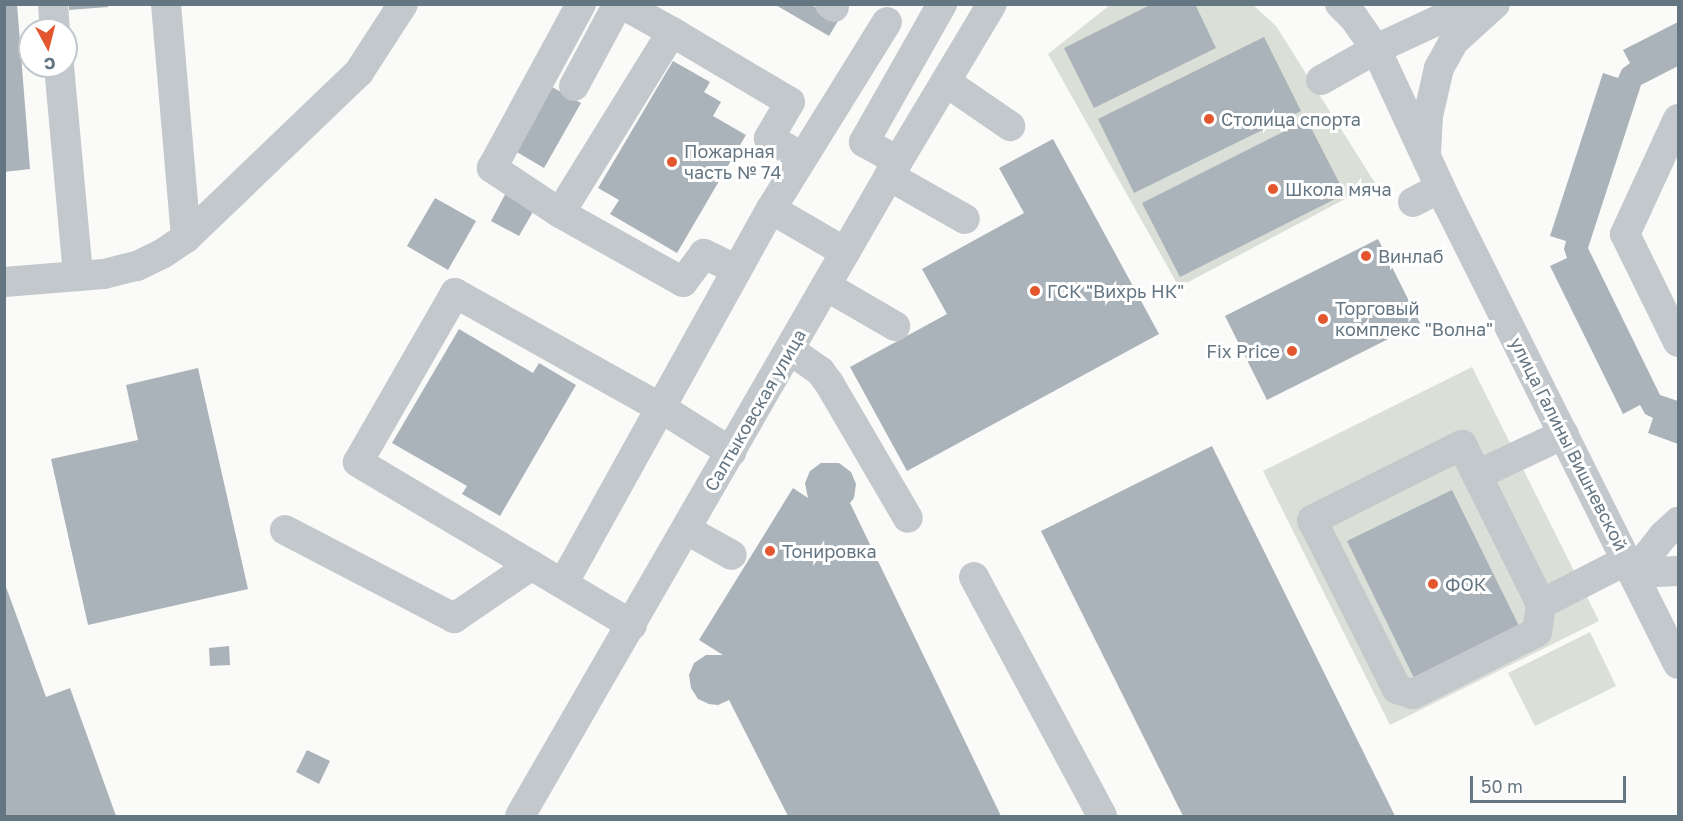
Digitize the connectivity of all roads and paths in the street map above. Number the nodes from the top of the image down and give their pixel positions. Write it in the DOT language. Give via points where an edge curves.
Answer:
graph roads {
  1 [pos="166,4"];
  2 [pos="403,4"];
  3 [pos="581,4"];
  4 [pos="620,4"];
  5 [pos="942,4"];
  6 [pos="992,4"];
  7 [pos="1340,4"];
  8 [pos="1473,4"];
  9 [pos="1495,4"];
  10 [pos="887,22"];
  11 [pos="672,32"];
  12 [pos="1376,49"];
  13 [pos="60,78"];
  14 [pos="1321,80"];
  15 [pos="946,82"];
  16 [pos="574,86"];
  17 [pos="1678,119"];
  18 [pos="1010,126"];
  19 [pos="802,157"];
  20 [pos="1426,157"];
  21 [pos="894,168"];
  22 [pos="1440,188"];
  23 [pos="1413,202"];
  24 [pos="553,208"];
  25 [pos="771,209"];
  26 [pos="965,219"];
  27 [pos="186,238"];
  28 [pos="845,252"];
  29 [pos="737,270"];
  30 [pos="78,276"];
  31 [pos="4,282"];
  32 [pos="826,286"];
  33 [pos="895,326"];
  34 [pos="1678,342"];
  35 [pos="790,350"];
  36 [pos="661,408"];
  37 [pos="1564,434"];
  38 [pos="731,452"];
  39 [pos="1477,475"];
  40 [pos="908,518"];
  41 [pos="1678,522"];
  42 [pos="285,530"];
  43 [pos="687,530"];
  44 [pos="732,555"];
  45 [pos="532,565"];
  46 [pos="1631,567"];
  47 [pos="1678,571"];
  48 [pos="974,577"];
  49 [pos="564,582"];
  50 [pos="1541,604"];
  51 [pos="632,625"];
  52 [pos="1678,664"];
  53 [pos="520,816"];
  54 [pos="1102,816"];
  1 -- 27 [label="street"];
  2 -- 27 [label="street" via="359,72"];
  3 -- 24 [label="street" via="492,168"];
  4 -- 11 [label="street"];
  4 -- 16 [label="street"];
  5 -- 21 [label="street" via="864,142"];
  6 -- 15 [label="street, Салтыковская улица"];
  7 -- 12 [label="street, улица Галины Вишневской"];
  8 -- 12 [label="street"];
  9 -- 20 [label="street" via="1454,41 1439,68 1428,116"];
  10 -- 19 [label="street"];
  11 -- 19 [label="street" via="790,102 769,138"];
  11 -- 24 [label="street" via="626,107 604,102"];
  12 -- 14 [label="street"];
  12 -- 20 [label="street, улица Галины Вишневской"];
  13 -- 30 [label="street"];
  15 -- 18 [label="street"];
  15 -- 21 [label="street, Салтыковская улица"];
  17 -- 34 [label="street" via="1625,234"];
  19 -- 25 [label="street"];
  20 -- 22 [label="street, улица Галины Вишневской"];
  21 -- 26 [label="street"];
  21 -- 28 [label="street, Салтыковская улица"];
  22 -- 23 [label="street"];
  22 -- 37 [label="street, улица Галины Вишневской"];
  24 -- 29 [label="street" via="683,282 704,254"];
  25 -- 28 [label="street"];
  25 -- 29 [label="street"];
  27 -- 30 [label="street" via="137,266"];
  28 -- 32 [label="street, Салтыковская улица"];
  29 -- 36 [label="street"];
  30 -- 31 [label="street"];
  32 -- 33 [label="street"];
  32 -- 35 [label="street, Салтыковская улица"];
  35 -- 38 [label="street, Салтыковская улица"];
  35 -- 40 [label="street" via="830,383"];
  36 -- 38 [label="street"];
  36 -- 45 [label="street" via="455,292 358,462"];
  36 -- 49 [label="street"];
  37 -- 39 [label="street"];
  37 -- 46 [label="street, улица Галины Вишневской"];
  38 -- 43 [label="street, Салтыковская улица"];
  39 -- 50 [label="street"];
  39 -- 50 [label="street" via="1462,445 1312,520 1397,689 1413,694 1537,633"];
  41 -- 46 [label="street"];
  42 -- 45 [label="street" via="454,618"];
  43 -- 44 [label="street"];
  43 -- 51 [label="street, Салтыковская улица"];
  45 -- 49 [label="street"];
  46 -- 47 [label="street"];
  46 -- 50 [label="street"];
  46 -- 52 [label="street, улица Галины Вишневской"];
  48 -- 54 [label="street"];
  49 -- 51 [label="street"];
  51 -- 53 [label="street, Салтыковская улица"];
}
